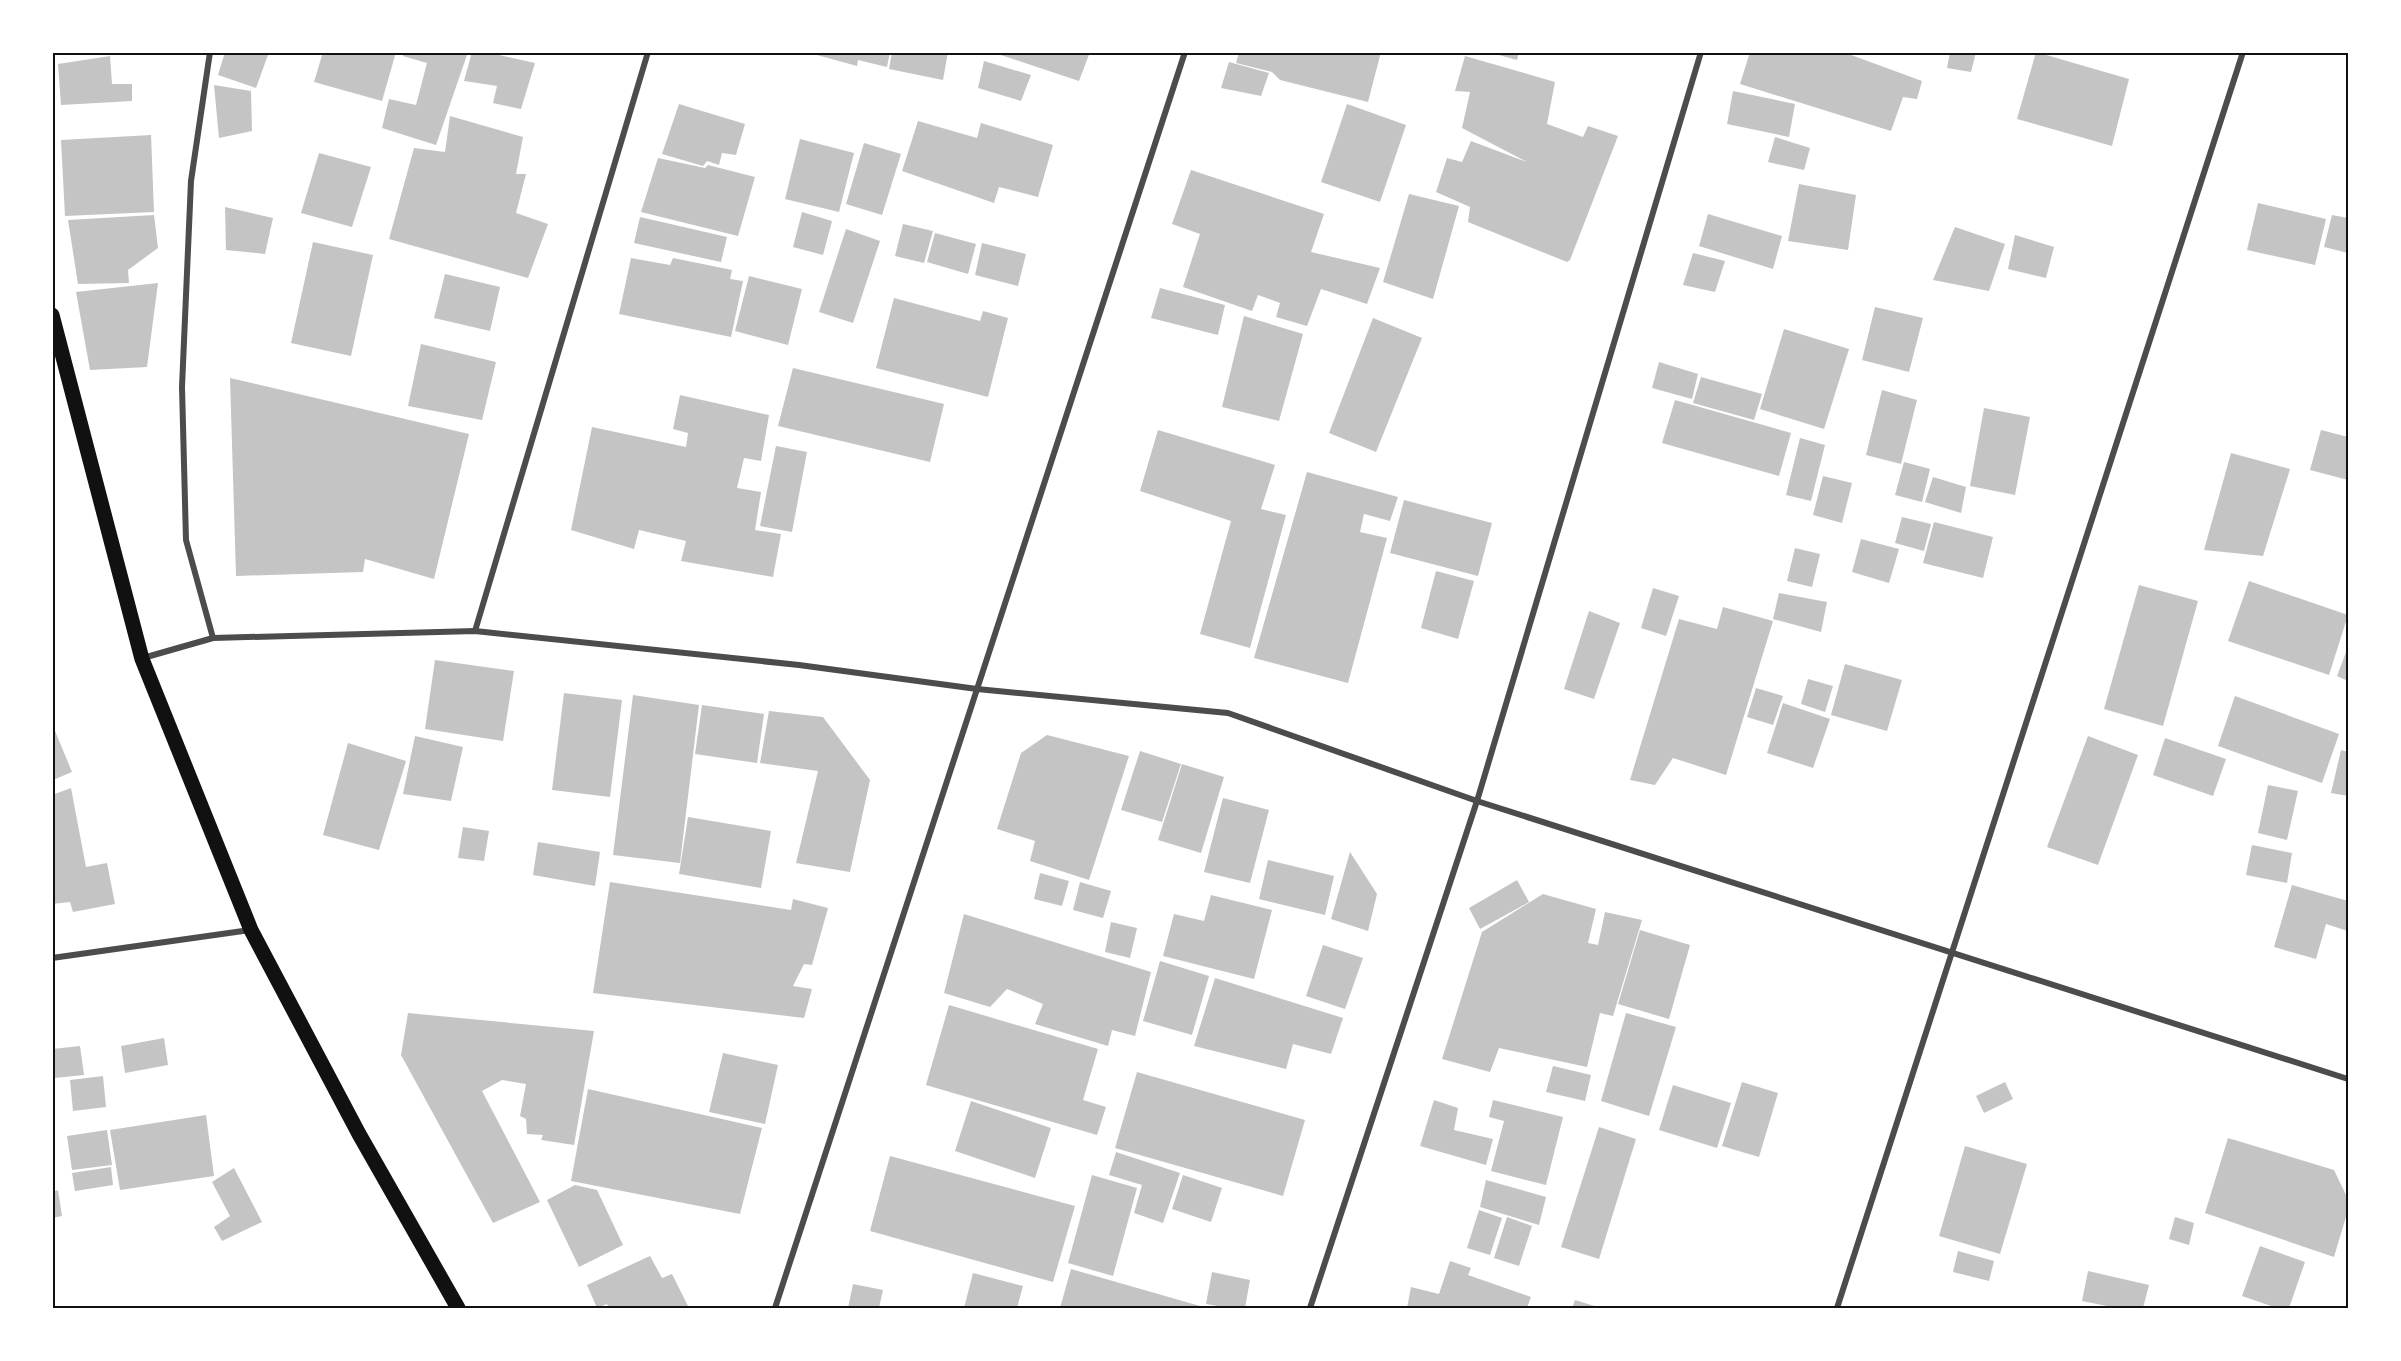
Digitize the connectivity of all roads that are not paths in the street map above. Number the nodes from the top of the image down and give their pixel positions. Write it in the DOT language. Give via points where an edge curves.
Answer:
graph roads {
  1 [pos="210,52"];
  2 [pos="648,52"];
  3 [pos="1185,52"];
  4 [pos="1701,52"];
  5 [pos="2244,52"];
  6 [pos="52,315"];
  7 [pos="475,631"];
  8 [pos="213,638"];
  9 [pos="142,659"];
  10 [pos="977,689"];
  11 [pos="1477,801"];
  12 [pos="251,930"];
  13 [pos="1953,953"];
  14 [pos="52,957"];
  15 [pos="2349,1079"];
  16 [pos="459,1308"];
  17 [pos="775,1308"];
  18 [pos="1310,1308"];
  19 [pos="1837,1308"];
  1 -- 8 [label="street" via="191,181 182,387 186,540"];
  2 -- 7 [label="street"];
  3 -- 10 [label="street"];
  4 -- 11 [label="street"];
  5 -- 13 [label="street"];
  6 -- 9 [label="main road"];
  7 -- 8 [label="street"];
  7 -- 10 [label="street" via="799,665"];
  8 -- 9 [label="street"];
  9 -- 12 [label="main road"];
  10 -- 11 [label="street" via="1228,713"];
  10 -- 17 [label="street"];
  11 -- 13 [label="street"];
  11 -- 18 [label="street"];
  12 -- 14 [label="street"];
  12 -- 16 [label="main road" via="358,1134"];
  13 -- 15 [label="street"];
  13 -- 19 [label="street"];
}
